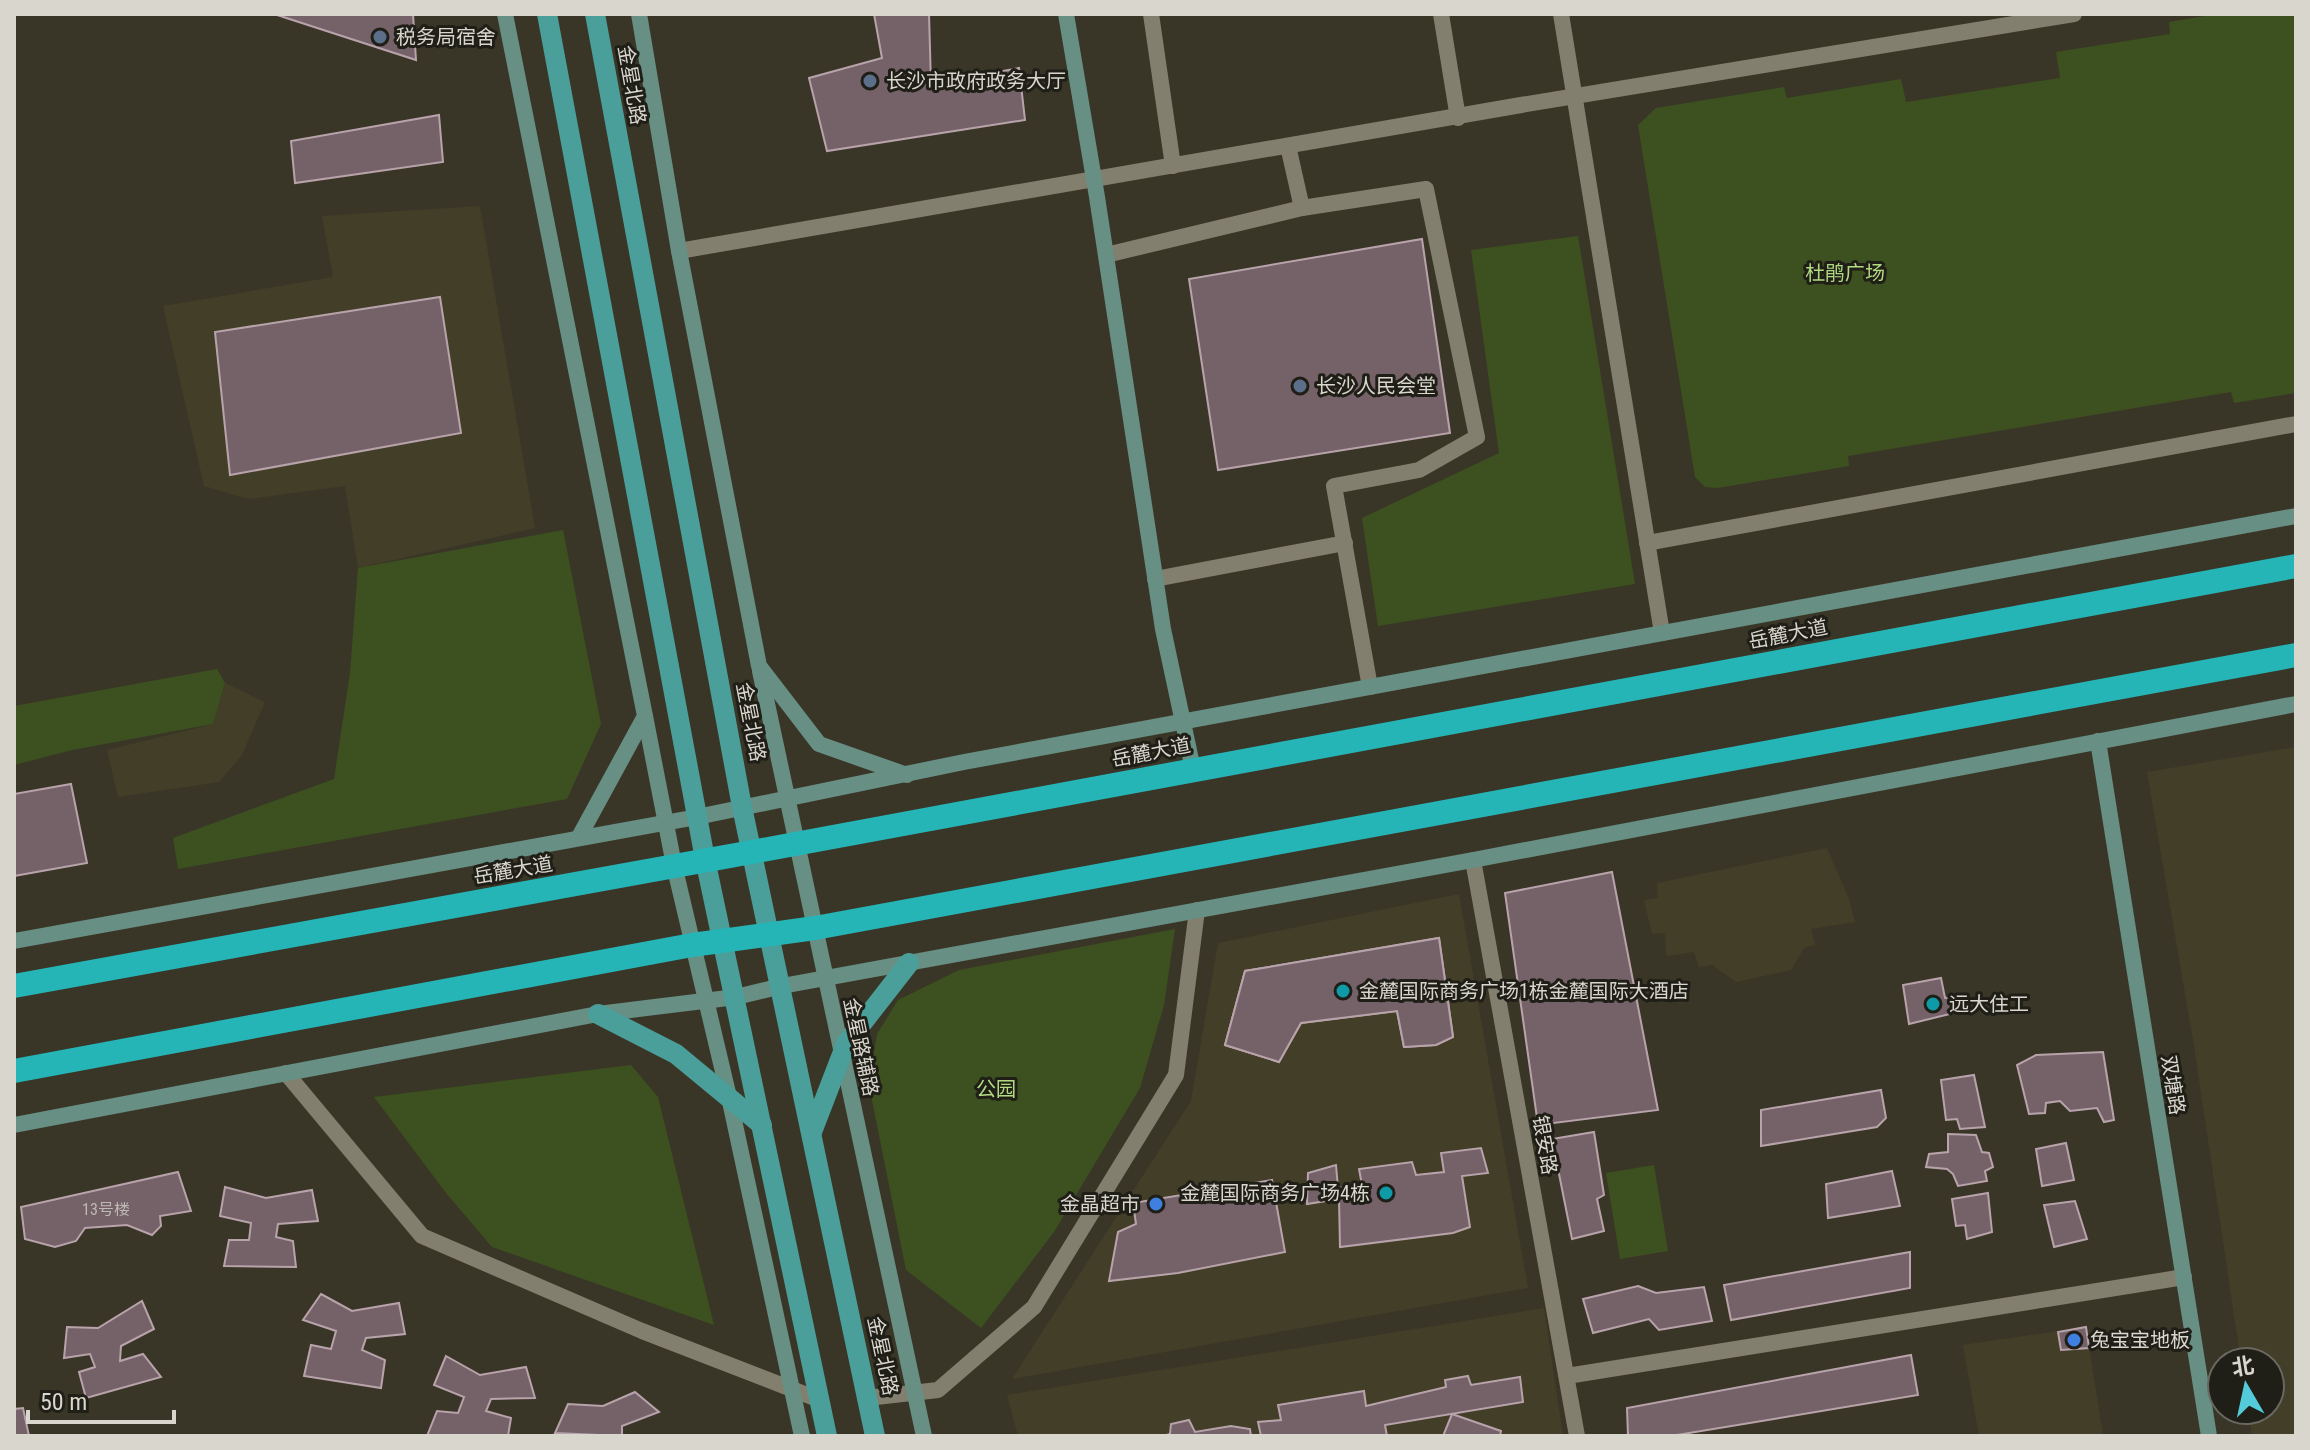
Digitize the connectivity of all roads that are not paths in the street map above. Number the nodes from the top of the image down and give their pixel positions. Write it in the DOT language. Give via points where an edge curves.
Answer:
graph roads {
  1 [pos="505,14"];
  2 [pos="547,14"];
  3 [pos="595,14"];
  4 [pos="639,14"];
  5 [pos="1066,14"];
  6 [pos="1151,14"];
  7 [pos="1441,14"];
  8 [pos="1561,14"];
  9 [pos="2074,14"];
  10 [pos="1575,96"];
  11 [pos="1458,118"];
  12 [pos="1288,146"];
  13 [pos="1173,166"];
  14 [pos="1094,179"];
  15 [pos="1302,208"];
  16 [pos="679,251"];
  17 [pos="1106,255"];
  18 [pos="2296,424"];
  19 [pos="2296,516"];
  20 [pos="1345,543"];
  21 [pos="1647,543"];
  22 [pos="2296,566"];
  23 [pos="1155,579"];
  24 [pos="1662,633"];
  25 [pos="2296,655"];
  26 [pos="759,666"];
  27 [pos="1370,687"];
  28 [pos="2296,704"];
  29 [pos="645,716"];
  30 [pos="1183,721"];
  31 [pos="2098,741"];
  32 [pos="1193,769"];
  33 [pos="908,775"];
  34 [pos="789,798"];
  35 [pos="742,807"];
  36 [pos="697,817"];
  37 [pos="665,822"];
  38 [pos="579,837"];
  39 [pos="798,844"];
  40 [pos="752,852"];
  41 [pos="705,859"];
  42 [pos="1473,860"];
  43 [pos="674,865"];
  44 [pos="1197,910"];
  45 [pos="815,928"];
  46 [pos="770,936"];
  47 [pos="724,939"];
  48 [pos="14,941"];
  49 [pos="692,945"];
  50 [pos="909,963"];
  51 [pos="826,978"];
  52 [pos="14,986"];
  53 [pos="782,986"];
  54 [pos="736,997"];
  55 [pos="705,1001"];
  56 [pos="598,1014"];
  57 [pos="842,1055"];
  58 [pos="14,1071"];
  59 [pos="286,1073"];
  60 [pos="729,1097"];
  61 [pos="14,1125"];
  62 [pos="762,1125"];
  63 [pos="812,1132"];
  64 [pos="2184,1277"];
  65 [pos="1567,1376"];
  66 [pos="915,1392"];
  67 [pos="867,1398"];
  68 [pos="820,1400"];
  69 [pos="802,1436"];
  70 [pos="827,1436"];
  71 [pos="875,1436"];
  72 [pos="924,1436"];
  73 [pos="1577,1436"];
  74 [pos="2209,1436"];
  1 -- 29 [label="street"];
  2 -- 36 [label="main road"];
  3 -- 35 [label="main road, 金星北路"];
  4 -- 16 [label="street, 金星路辅路"];
  5 -- 14 [label="street"];
  6 -- 13 [label="street"];
  7 -- 11 [label="street"];
  8 -- 10 [label="street"];
  9 -- 10 [label="street"];
  10 -- 11 [label="street"];
  10 -- 21 [label="street"];
  11 -- 12 [label="street"];
  12 -- 13 [label="street"];
  12 -- 15 [label="street"];
  13 -- 14 [label="street"];
  14 -- 16 [label="street"];
  14 -- 17 [label="street"];
  15 -- 17 [label="street"];
  15 -- 20 [label="street" via="1426,189 1477,437 1419,470 1334,486"];
  16 -- 26 [label="street, 金星路辅路"];
  17 -- 23 [label="street"];
  18 -- 21 [label="street"];
  19 -- 24 [label="street"];
  20 -- 23 [label="street"];
  20 -- 27 [label="street"];
  21 -- 24 [label="street"];
  22 -- 32 [label="highway, 岳麓大道"];
  23 -- 30 [label="street"];
  24 -- 27 [label="street"];
  25 -- 45 [label="highway"];
  26 -- 33 [label="street" via="819,744"];
  26 -- 34 [label="street, 金星路辅路"];
  27 -- 30 [label="street"];
  28 -- 31 [label="street"];
  29 -- 37 [label="street"];
  29 -- 38 [label="street"];
  30 -- 32 [label="street"];
  30 -- 33 [label="street"];
  31 -- 42 [label="street"];
  31 -- 64 [label="street, 双塘路"];
  32 -- 39 [label="highway, 岳麓大道"];
  33 -- 34 [label="street"];
  34 -- 35 [label="street"];
  34 -- 39 [label="street, 金星路辅路"];
  35 -- 36 [label="street"];
  35 -- 40 [label="main road, 金星北路"];
  36 -- 37 [label="street"];
  36 -- 41 [label="main road"];
  37 -- 38 [label="street"];
  37 -- 43 [label="street"];
  38 -- 48 [label="street"];
  39 -- 40 [label="highway, 岳麓大道"];
  39 -- 45 [label="street, 金星路辅路"];
  40 -- 41 [label="highway, 岳麓大道"];
  40 -- 46 [label="main road, 金星北路"];
  41 -- 43 [label="highway, 岳麓大道"];
  41 -- 47 [label="main road"];
  42 -- 44 [label="street"];
  42 -- 65 [label="street, 银安路"];
  43 -- 49 [label="street"];
  43 -- 52 [label="highway, 岳麓大道"];
  44 -- 50 [label="street"];
  44 -- 66 [label="street" via="1176,1075 1034,1307 938,1390"];
  45 -- 46 [label="highway"];
  45 -- 51 [label="street, 金星路辅路"];
  46 -- 47 [label="highway"];
  46 -- 53 [label="main road, 金星北路"];
  47 -- 49 [label="highway"];
  47 -- 54 [label="main road"];
  49 -- 55 [label="street"];
  49 -- 58 [label="highway"];
  50 -- 51 [label="street"];
  50 -- 57 [label="main road"];
  51 -- 53 [label="street"];
  51 -- 57 [label="street, 金星路辅路"];
  53 -- 54 [label="street"];
  53 -- 63 [label="main road, 金星北路"];
  54 -- 55 [label="street"];
  54 -- 62 [label="main road"];
  55 -- 56 [label="street"];
  55 -- 60 [label="street"];
  56 -- 59 [label="street"];
  56 -- 60 [label="main road" via="676,1054"];
  57 -- 63 [label="main road"];
  57 -- 66 [label="street, 金星路辅路"];
  59 -- 61 [label="street"];
  59 -- 68 [label="street" via="422,1236 642,1331"];
  60 -- 62 [label="main road"];
  60 -- 69 [label="street"];
  62 -- 68 [label="main road"];
  63 -- 67 [label="main road, 金星北路"];
  64 -- 65 [label="street"];
  64 -- 74 [label="street, 双塘路"];
  65 -- 73 [label="street, 银安路"];
  66 -- 67 [label="street"];
  66 -- 72 [label="street, 金星路辅路"];
  67 -- 71 [label="main road, 金星北路"];
  68 -- 70 [label="main road"];
}
